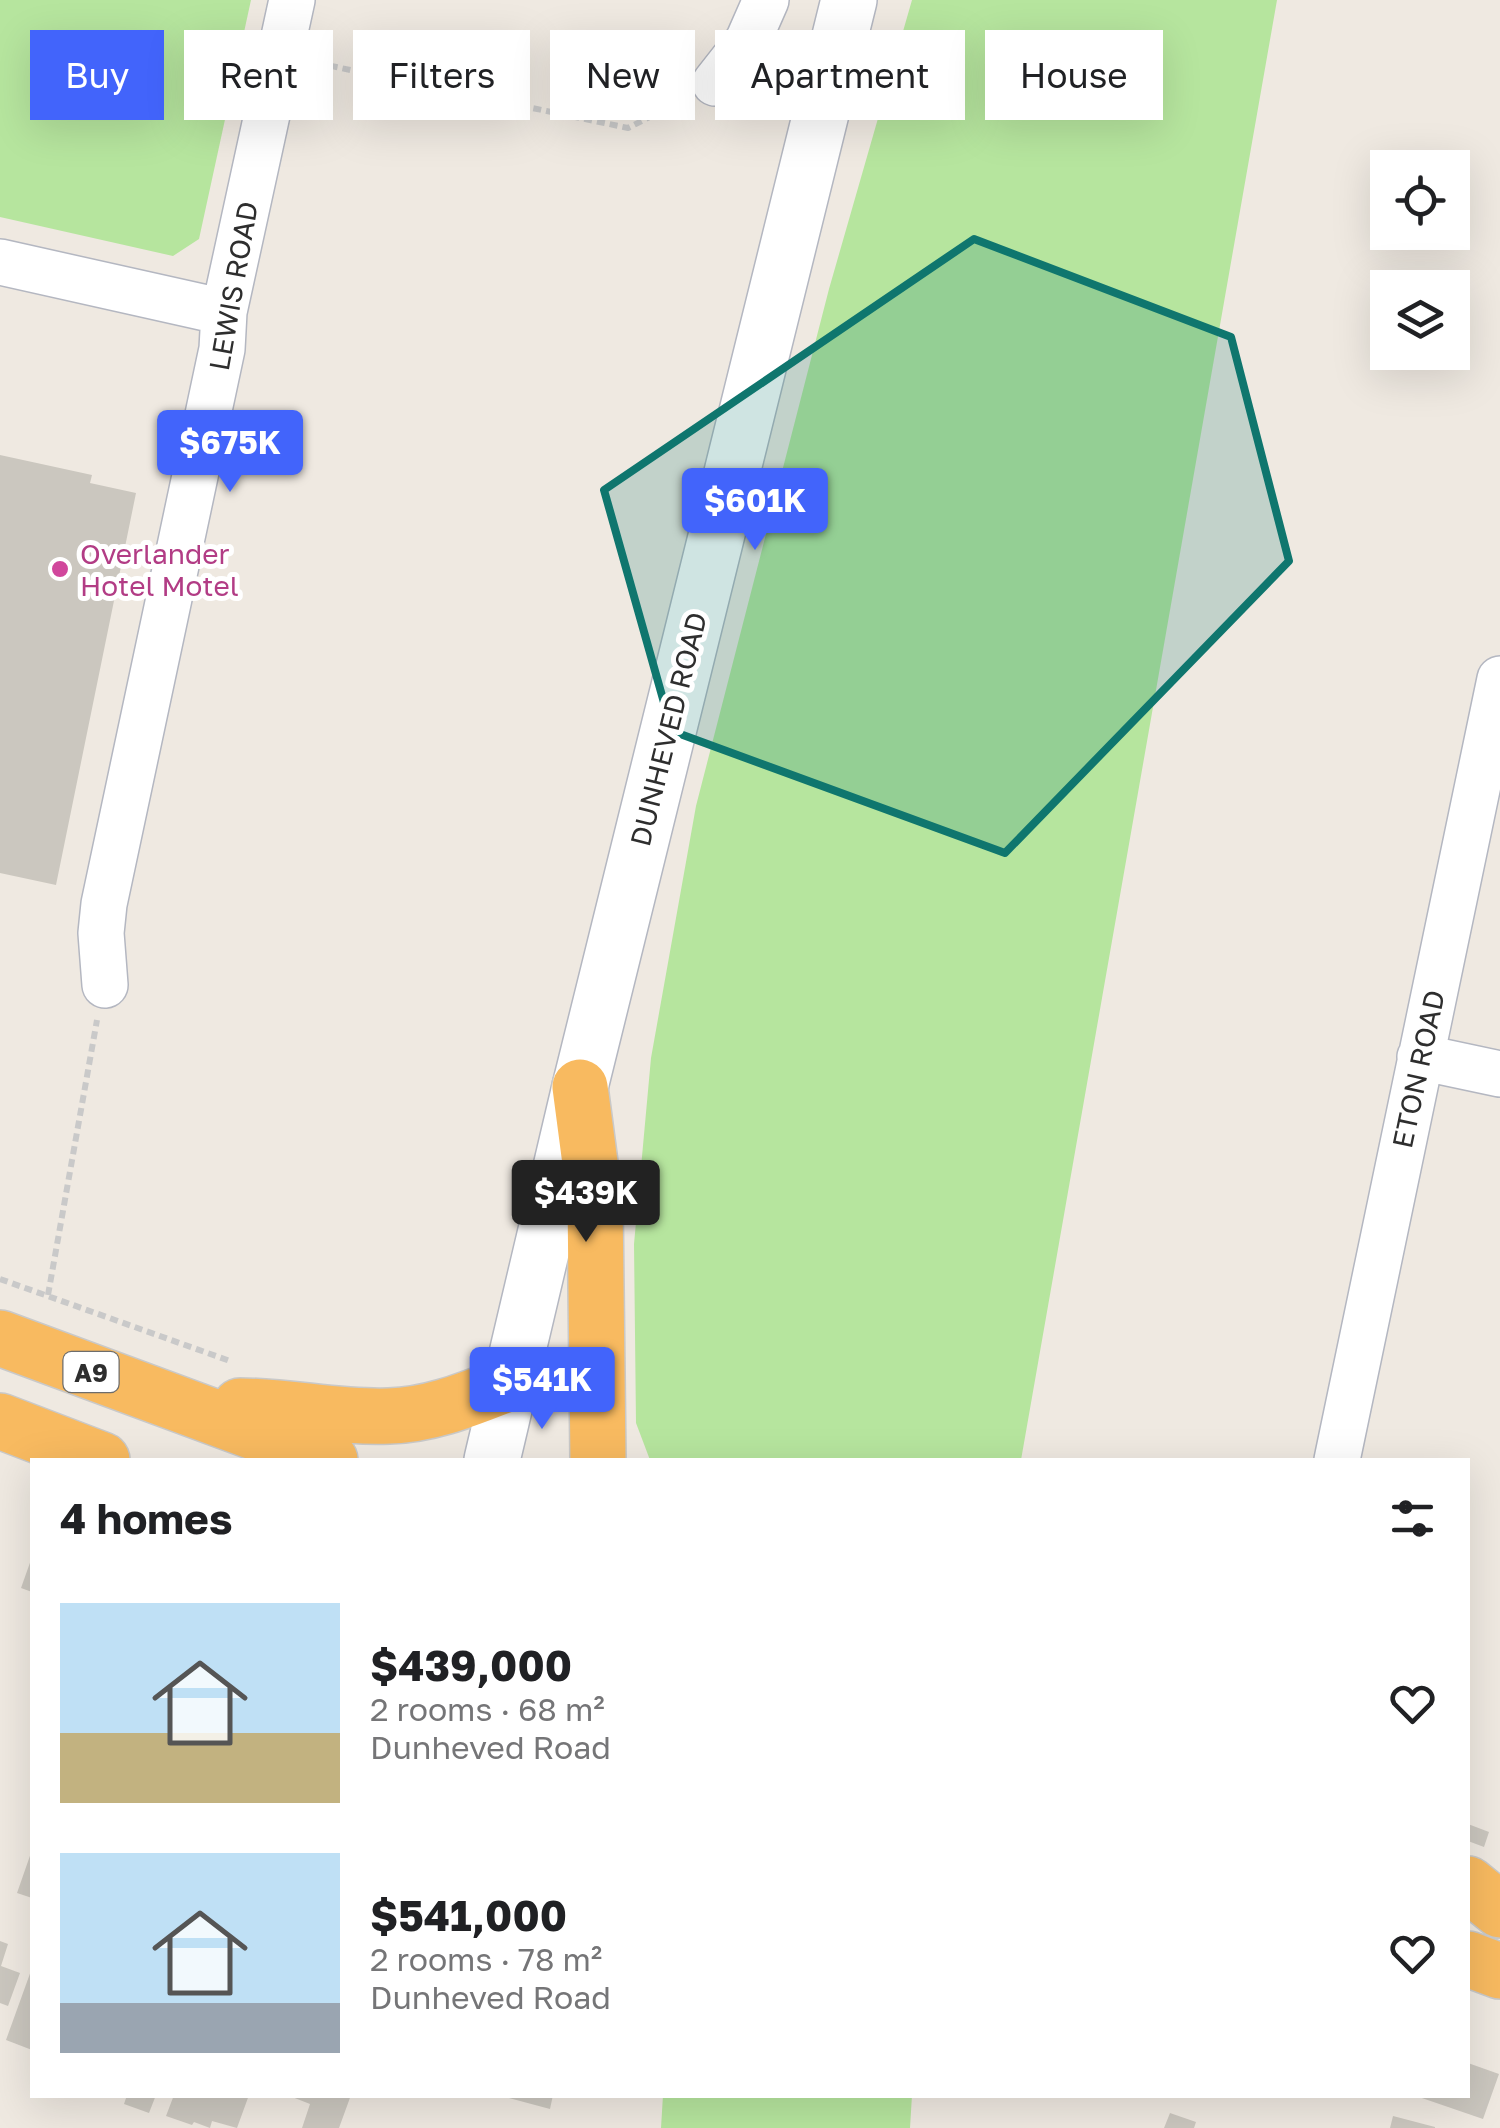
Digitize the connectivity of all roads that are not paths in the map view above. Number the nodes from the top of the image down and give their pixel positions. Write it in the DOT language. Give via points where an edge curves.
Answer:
graph roads {
  1 [pos="292,0"];
  2 [pos="766,0"];
  3 [pos="850,0"];
  4 [pos="753,30"];
  5 [pos="0,262"];
  6 [pos="224,312"];
  7 [pos="1500,678"];
  8 [pos="105,985"];
  9 [pos="1420,1056"];
  10 [pos="1500,1074"];
  11 [pos="580,1086"];
  12 [pos="0,1338"];
  13 [pos="510,1383"];
  14 [pos="182,1406"];
  15 [pos="0,1420"];
  16 [pos="97,1458"];
  17 [pos="325,1458"];
  18 [pos="492,1458"];
  19 [pos="598,1458"];
  20 [pos="1338,1458"];
  21 [pos="1470,1873"];
  22 [pos="1500,1884"];
  23 [pos="1470,1886"];
  24 [pos="1500,1910"];
  25 [pos="1470,1961"];
  26 [pos="1500,1971"];
  1 -- 6 [label="street, LEWIS ROAD"];
  2 -- 4 [label="street"];
  3 -- 11 [label="main road, DUNHEVED ROAD"];
  5 -- 6 [label="street"];
  6 -- 8 [label="street, LEWIS ROAD" via="213,395 104,904"];
  7 -- 9 [label="street, ETON ROAD"];
  9 -- 10 [label="street"];
  9 -- 20 [label="street, ETON ROAD"];
  11 -- 13 [label="main road, DUNHEVED ROAD"];
  11 -- 19 [label="highway" via="595,1200"];
  12 -- 14 [label="highway, A9"];
  13 -- 14 [label="highway" via="451,1406 388,1416"];
  13 -- 18 [label="main road, DUNHEVED ROAD"];
  14 -- 17 [label="highway, A9"];
  15 -- 16 [label="highway"];
  21 -- 22 [label="highway"];
  23 -- 24 [label="highway"];
  25 -- 26 [label="highway"];
}
